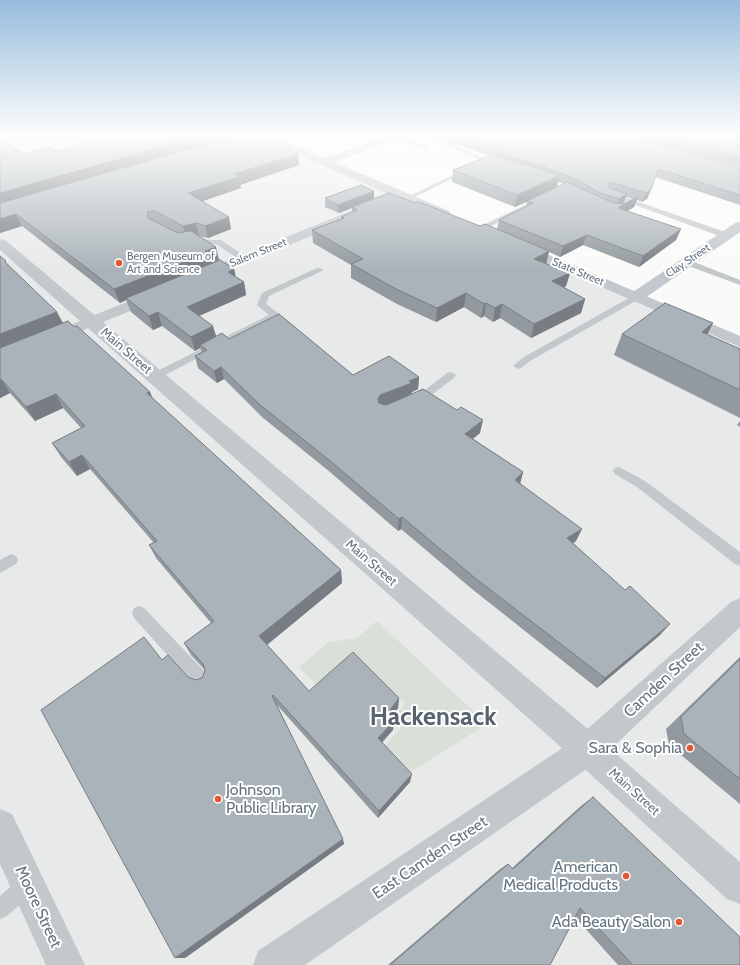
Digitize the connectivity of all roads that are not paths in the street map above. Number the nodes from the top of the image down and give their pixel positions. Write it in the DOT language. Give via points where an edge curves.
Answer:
graph roads {
  1 [pos="366,180"];
  2 [pos="445,180"];
  3 [pos="609,194"];
  4 [pos="404,196"];
  5 [pos="545,197"];
  6 [pos="633,202"];
  7 [pos="622,208"];
  8 [pos="740,226"];
  9 [pos="479,229"];
  10 [pos="494,235"];
  11 [pos="725,235"];
  12 [pos="508,241"];
  13 [pos="185,242"];
  14 [pos="0,243"];
  15 [pos="245,258"];
  16 [pos="686,262"];
  17 [pos="320,270"];
  18 [pos="740,283"];
  19 [pos="636,297"];
  20 [pos="92,321"];
  21 [pos="739,339"];
  22 [pos="0,360"];
  23 [pos="518,366"];
  24 [pos="451,375"];
  25 [pos="155,376"];
  26 [pos="404,404"];
  27 [pos="619,471"];
  28 [pos="740,560"];
  29 [pos="740,610"];
  30 [pos="139,613"];
  31 [pos="202,681"];
  32 [pos="587,750"];
  33 [pos="0,826"];
  34 [pos="28,885"];
  35 [pos="740,886"];
  36 [pos="0,909"];
  37 [pos="66,965"];
  38 [pos="272,965"];
  1 -- 4 [label="street"];
  2 -- 4 [label="lane"];
  3 -- 6 [label="lane"];
  4 -- 9 [label="street"];
  4 -- 15 [label="street, Salem Street" via="383,202"];
  5 -- 9 [label="lane"];
  6 -- 7 [label="lane"];
  6 -- 11 [label="lane"];
  8 -- 11 [label="street, Clay Street"];
  9 -- 10 [label="street"];
  11 -- 16 [label="street, Clay Street"];
  12 -- 19 [label="street, State Street"];
  13 -- 15 [label="lane" via="199,239 218,242"];
  14 -- 20 [label="street, Main Street"];
  15 -- 20 [label="street, Salem Street"];
  16 -- 18 [label="lane"];
  16 -- 19 [label="street, Clay Street"];
  17 -- 25 [label="lane" via="265,295 261,305 275,315"];
  19 -- 21 [label="street, State Street"];
  19 -- 23 [label="lane"];
  20 -- 22 [label="street, Salem Street"];
  20 -- 25 [label="street, Main Street"];
  24 -- 26 [label="lane" via="425,395"];
  25 -- 32 [label="street, Main Street"];
  27 -- 28 [label="lane" via="641,484"];
  29 -- 32 [label="street, Camden Street"];
  30 -- 31 [label="lane"];
  32 -- 35 [label="street, Main Street"];
  32 -- 38 [label="street, East Camden Street"];
  33 -- 34 [label="street, Moore Street"];
  34 -- 36 [label="lane"];
  34 -- 37 [label="street, Moore Street"];
}
